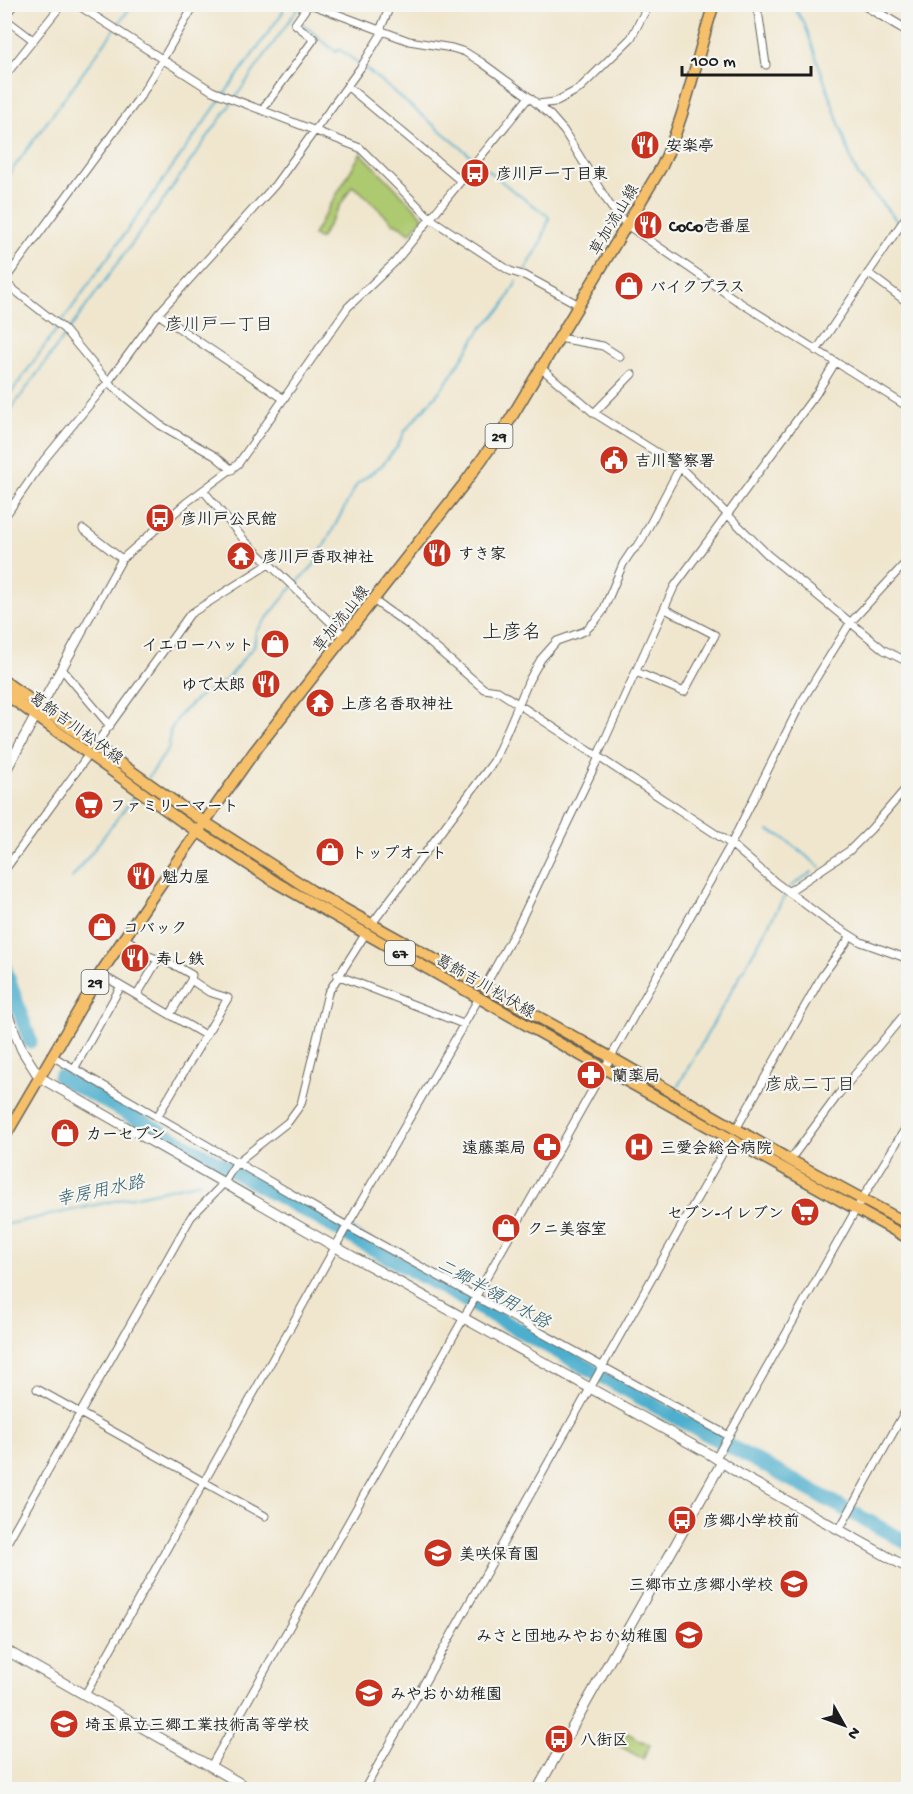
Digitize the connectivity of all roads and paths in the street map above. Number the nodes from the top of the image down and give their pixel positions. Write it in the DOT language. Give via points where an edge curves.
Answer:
graph roads {
  1 [pos="15,4"];
  2 [pos="62,4"];
  3 [pos="76,4"];
  4 [pos="195,4"];
  5 [pos="310,4"];
  6 [pos="391,4"];
  7 [pos="649,4"];
  8 [pos="714,4"];
  9 [pos="755,4"];
  10 [pos="863,4"];
  11 [pos="4,17"];
  12 [pos="381,30"];
  13 [pos="909,32"];
  14 [pos="33,40"];
  15 [pos="162,60"];
  16 [pos="766,65"];
  17 [pos="4,77"];
  18 [pos="347,86"];
  19 [pos="529,98"];
  20 [pos="538,104"];
  21 [pos="262,110"];
  22 [pos="314,130"];
  23 [pos="461,181"];
  24 [pos="909,214"];
  25 [pos="430,219"];
  26 [pos="627,225"];
  27 [pos="868,273"];
  28 [pos="4,281"];
  29 [pos="909,303"];
  30 [pos="579,305"];
  31 [pos="158,314"];
  32 [pos="559,338"];
  33 [pos="816,351"];
  34 [pos="620,357"];
  35 [pos="835,363"];
  36 [pos="541,368"];
  37 [pos="632,374"];
  38 [pos="108,382"];
  39 [pos="284,399"];
  40 [pos="909,407"];
  41 [pos="594,412"];
  42 [pos="681,467"];
  43 [pos="232,470"];
  44 [pos="203,490"];
  45 [pos="728,514"];
  46 [pos="4,519"];
  47 [pos="84,529"];
  48 [pos="122,559"];
  49 [pos="909,560"];
  50 [pos="269,564"];
  51 [pos="372,600"];
  52 [pos="665,609"];
  53 [pos="850,622"];
  54 [pos="82,631"];
  55 [pos="345,636"];
  56 [pos="909,662"];
  57 [pos="62,669"];
  58 [pos="636,672"];
  59 [pos="4,681"];
  60 [pos="4,693"];
  61 [pos="518,704"];
  62 [pos="39,712"];
  63 [pos="110,726"];
  64 [pos="92,749"];
  65 [pos="598,757"];
  66 [pos="4,774"];
  67 [pos="909,786"];
  68 [pos="205,822"];
  69 [pos="197,832"];
  70 [pos="731,844"];
  71 [pos="4,871"];
  72 [pos="788,892"];
  73 [pos="369,929"];
  74 [pos="851,936"];
  75 [pos="123,938"];
  76 [pos="158,960"];
  77 [pos="909,961"];
  78 [pos="100,974"];
  79 [pos="338,975"];
  80 [pos="191,980"];
  81 [pos="121,986"];
  82 [pos="482,993"];
  83 [pos="137,995"];
  84 [pos="4,1006"];
  85 [pos="909,1010"];
  86 [pos="170,1015"];
  87 [pos="463,1023"];
  88 [pos="205,1035"];
  89 [pos="52,1056"];
  90 [pos="612,1058"];
  91 [pos="74,1069"];
  92 [pos="605,1069"];
  93 [pos="39,1077"];
  94 [pos="157,1117"];
  95 [pos="909,1125"];
  96 [pos="733,1134"];
  97 [pos="4,1138"];
  98 [pos="790,1160"];
  99 [pos="236,1163"];
  100 [pos="224,1184"];
  101 [pos="862,1199"];
  102 [pos="857,1209"];
  103 [pos="909,1224"];
  104 [pos="345,1231"];
  105 [pos="909,1238"];
  106 [pos="337,1247"];
  107 [pos="476,1297"];
  108 [pos="465,1318"];
  109 [pos="599,1371"];
  110 [pos="590,1388"];
  111 [pos="37,1389"];
  112 [pos="909,1406"];
  113 [pos="81,1412"];
  114 [pos="727,1438"];
  115 [pos="719,1460"];
  116 [pos="205,1483"];
  117 [pos="265,1516"];
  118 [pos="839,1530"];
  119 [pos="4,1548"];
  120 [pos="909,1568"];
  121 [pos="4,1649"];
  122 [pos="85,1695"];
  123 [pos="211,1766"];
  124 [pos="252,1790"];
  125 [pos="364,1790"];
  126 [pos="537,1790"];
  1 -- 11 [label="street"];
  2 -- 14 [label="street"];
  3 -- 15 [label="street"];
  4 -- 15 [label="street"];
  5 -- 12 [label="street"];
  5 -- 21 [label="street" via="295,24 314,39"];
  6 -- 12 [label="street"];
  7 -- 20 [label="street" via="631,38 579,89 555,102"];
  8 -- 26 [label="main road, 草加流山線 / 29" via="672,143"];
  9 -- 16 [label="street"];
  10 -- 13 [label="street"];
  11 -- 14 [label="street"];
  12 -- 18 [label="street"];
  12 -- 19 [label="street" via="419,44 465,52"];
  14 -- 17 [label="street"];
  15 -- 21 [label="street" via="212,91"];
  15 -- 28 [label="street" via="142,94"];
  18 -- 22 [label="street"];
  18 -- 23 [label="street"];
  19 -- 20 [label="street"];
  19 -- 23 [label="street"];
  20 -- 26 [label="street" via="564,131 607,201"];
  21 -- 22 [label="street"];
  22 -- 25 [label="street" via="360,148"];
  22 -- 31 [label="street" via="275,185"];
  23 -- 25 [label="street"];
  24 -- 27 [label="street"];
  25 -- 30 [label="street" via="510,271"];
  25 -- 39 [label="street" via="382,276 348,307"];
  26 -- 30 [label="main road, 草加流山線 / 29"];
  26 -- 33 [label="street"];
  27 -- 29 [label="street"];
  27 -- 33 [label="street"];
  28 -- 38 [label="street" via="64,329"];
  30 -- 32 [label="main road, 草加流山線 / 29"];
  31 -- 38 [label="street"];
  31 -- 39 [label="street"];
  32 -- 34 [label="street" via="603,346"];
  32 -- 36 [label="main road, 草加流山線 / 29"];
  33 -- 35 [label="street"];
  35 -- 40 [label="street"];
  35 -- 45 [label="street"];
  36 -- 41 [label="street"];
  36 -- 51 [label="main road, 草加流山線 / 29" via="483,459"];
  37 -- 41 [label="street"];
  38 -- 43 [label="street" via="160,425"];
  38 -- 46 [label="street" via="44,460"];
  39 -- 43 [label="street"];
  41 -- 42 [label="street"];
  42 -- 45 [label="street"];
  42 -- 61 [label="street" via="640,543 622,564 603,611 585,631 557,641 533,671"];
  43 -- 44 [label="street"];
  44 -- 48 [label="street"];
  44 -- 50 [label="street"];
  45 -- 52 [label="street" via="674,587"];
  45 -- 53 [label="street" via="768,555"];
  47 -- 48 [label="street"];
  48 -- 54 [label="street"];
  49 -- 53 [label="street"];
  50 -- 55 [label="street"];
  50 -- 63 [label="street" via="190,614"];
  51 -- 55 [label="main road, 草加流山線 / 29"];
  51 -- 61 [label="street" via="410,626 484,689 498,691"];
  52 -- 58 [label="street"];
  52 -- 58 [label="street" via="715,635 684,692"];
  53 -- 56 [label="street" via="884,650"];
  53 -- 70 [label="street" via="802,701"];
  54 -- 57 [label="street"];
  55 -- 68 [label="main road, 草加流山線 / 29"];
  57 -- 62 [label="street"];
  57 -- 63 [label="street"];
  58 -- 65 [label="street"];
  59 -- 62 [label="main road, 葛飾吉川松伏線 / 67"];
  60 -- 62 [label="main road, 葛飾吉川松伏線 / 67"];
  61 -- 65 [label="street"];
  61 -- 73 [label="street" via="494,761"];
  62 -- 64 [label="main road, 葛飾吉川松伏線 / 67"];
  62 -- 66 [label="street"];
  63 -- 64 [label="street"];
  64 -- 68 [label="main road, 葛飾吉川松伏線 / 67"];
  64 -- 69 [label="main road, 葛飾吉川松伏線 / 67"];
  64 -- 71 [label="street"];
  65 -- 70 [label="street"];
  65 -- 82 [label="street" via="522,919"];
  67 -- 72 [label="street" via="849,851"];
  68 -- 69 [label="main road, 草加流山線 / 29"];
  68 -- 73 [label="main road, 葛飾吉川松伏線 / 67"];
  69 -- 73 [label="main road, 葛飾吉川松伏線 / 67" via="267,878"];
  69 -- 75 [label="main road, 草加流山線 / 29"];
  70 -- 72 [label="street"];
  70 -- 90 [label="street"];
  72 -- 74 [label="street"];
  73 -- 79 [label="street"];
  73 -- 82 [label="main road, 葛飾吉川松伏線 / 67"];
  74 -- 77 [label="street"];
  74 -- 96 [label="street" via="822,976"];
  75 -- 76 [label="street"];
  75 -- 78 [label="main road, 草加流山線 / 29"];
  76 -- 80 [label="street" via="192,975"];
  76 -- 83 [label="street"];
  78 -- 81 [label="street"];
  78 -- 89 [label="main road, 草加流山線 / 29"];
  79 -- 87 [label="street"];
  79 -- 99 [label="street" via="328,993 301,1104 288,1122"];
  80 -- 86 [label="street"];
  80 -- 88 [label="street" via="228,998"];
  81 -- 83 [label="street"];
  81 -- 91 [label="street"];
  82 -- 87 [label="street"];
  82 -- 90 [label="main road, 葛飾吉川松伏線 / 67"];
  82 -- 92 [label="main road, 葛飾吉川松伏線 / 67"];
  83 -- 86 [label="street"];
  84 -- 93 [label="street" via="22,1050"];
  85 -- 98 [label="street"];
  86 -- 88 [label="street"];
  87 -- 104 [label="street"];
  88 -- 94 [label="street"];
  89 -- 91 [label="street"];
  89 -- 93 [label="main road, 草加流山線 / 29"];
  90 -- 92 [label="street"];
  90 -- 96 [label="main road, 葛飾吉川松伏線 / 67"];
  91 -- 94 [label="street"];
  92 -- 96 [label="main road, 葛飾吉川松伏線 / 67"];
  92 -- 107 [label="street"];
  93 -- 97 [label="main road, 草加流山線 / 29"];
  93 -- 100 [label="street"];
  94 -- 99 [label="street"];
  95 -- 101 [label="street"];
  96 -- 98 [label="main road, 葛飾吉川松伏線 / 67"];
  96 -- 102 [label="main road, 葛飾吉川松伏線 / 67"];
  96 -- 109 [label="street"];
  98 -- 101 [label="main road, 葛飾吉川松伏線 / 67"];
  99 -- 100 [label="street"];
  99 -- 104 [label="street"];
  100 -- 106 [label="street"];
  100 -- 113 [label="street" via="191,1217"];
  101 -- 102 [label="street"];
  101 -- 103 [label="main road, 葛飾吉川松伏線 / 67"];
  102 -- 105 [label="main road, 葛飾吉川松伏線 / 67"];
  102 -- 114 [label="street"];
  104 -- 106 [label="street"];
  104 -- 107 [label="street"];
  106 -- 108 [label="street"];
  106 -- 116 [label="street"];
  107 -- 108 [label="street"];
  107 -- 109 [label="street"];
  108 -- 110 [label="street"];
  108 -- 123 [label="street"];
  109 -- 110 [label="street"];
  109 -- 114 [label="street"];
  110 -- 115 [label="street"];
  110 -- 125 [label="street"];
  111 -- 113 [label="street"];
  112 -- 118 [label="street"];
  113 -- 116 [label="street"];
  113 -- 119 [label="street"];
  114 -- 115 [label="street"];
  115 -- 118 [label="street"];
  115 -- 126 [label="street"];
  116 -- 117 [label="street"];
  116 -- 122 [label="street"];
  118 -- 120 [label="street"];
  121 -- 122 [label="street"];
  122 -- 123 [label="street"];
  123 -- 124 [label="street"];
}
